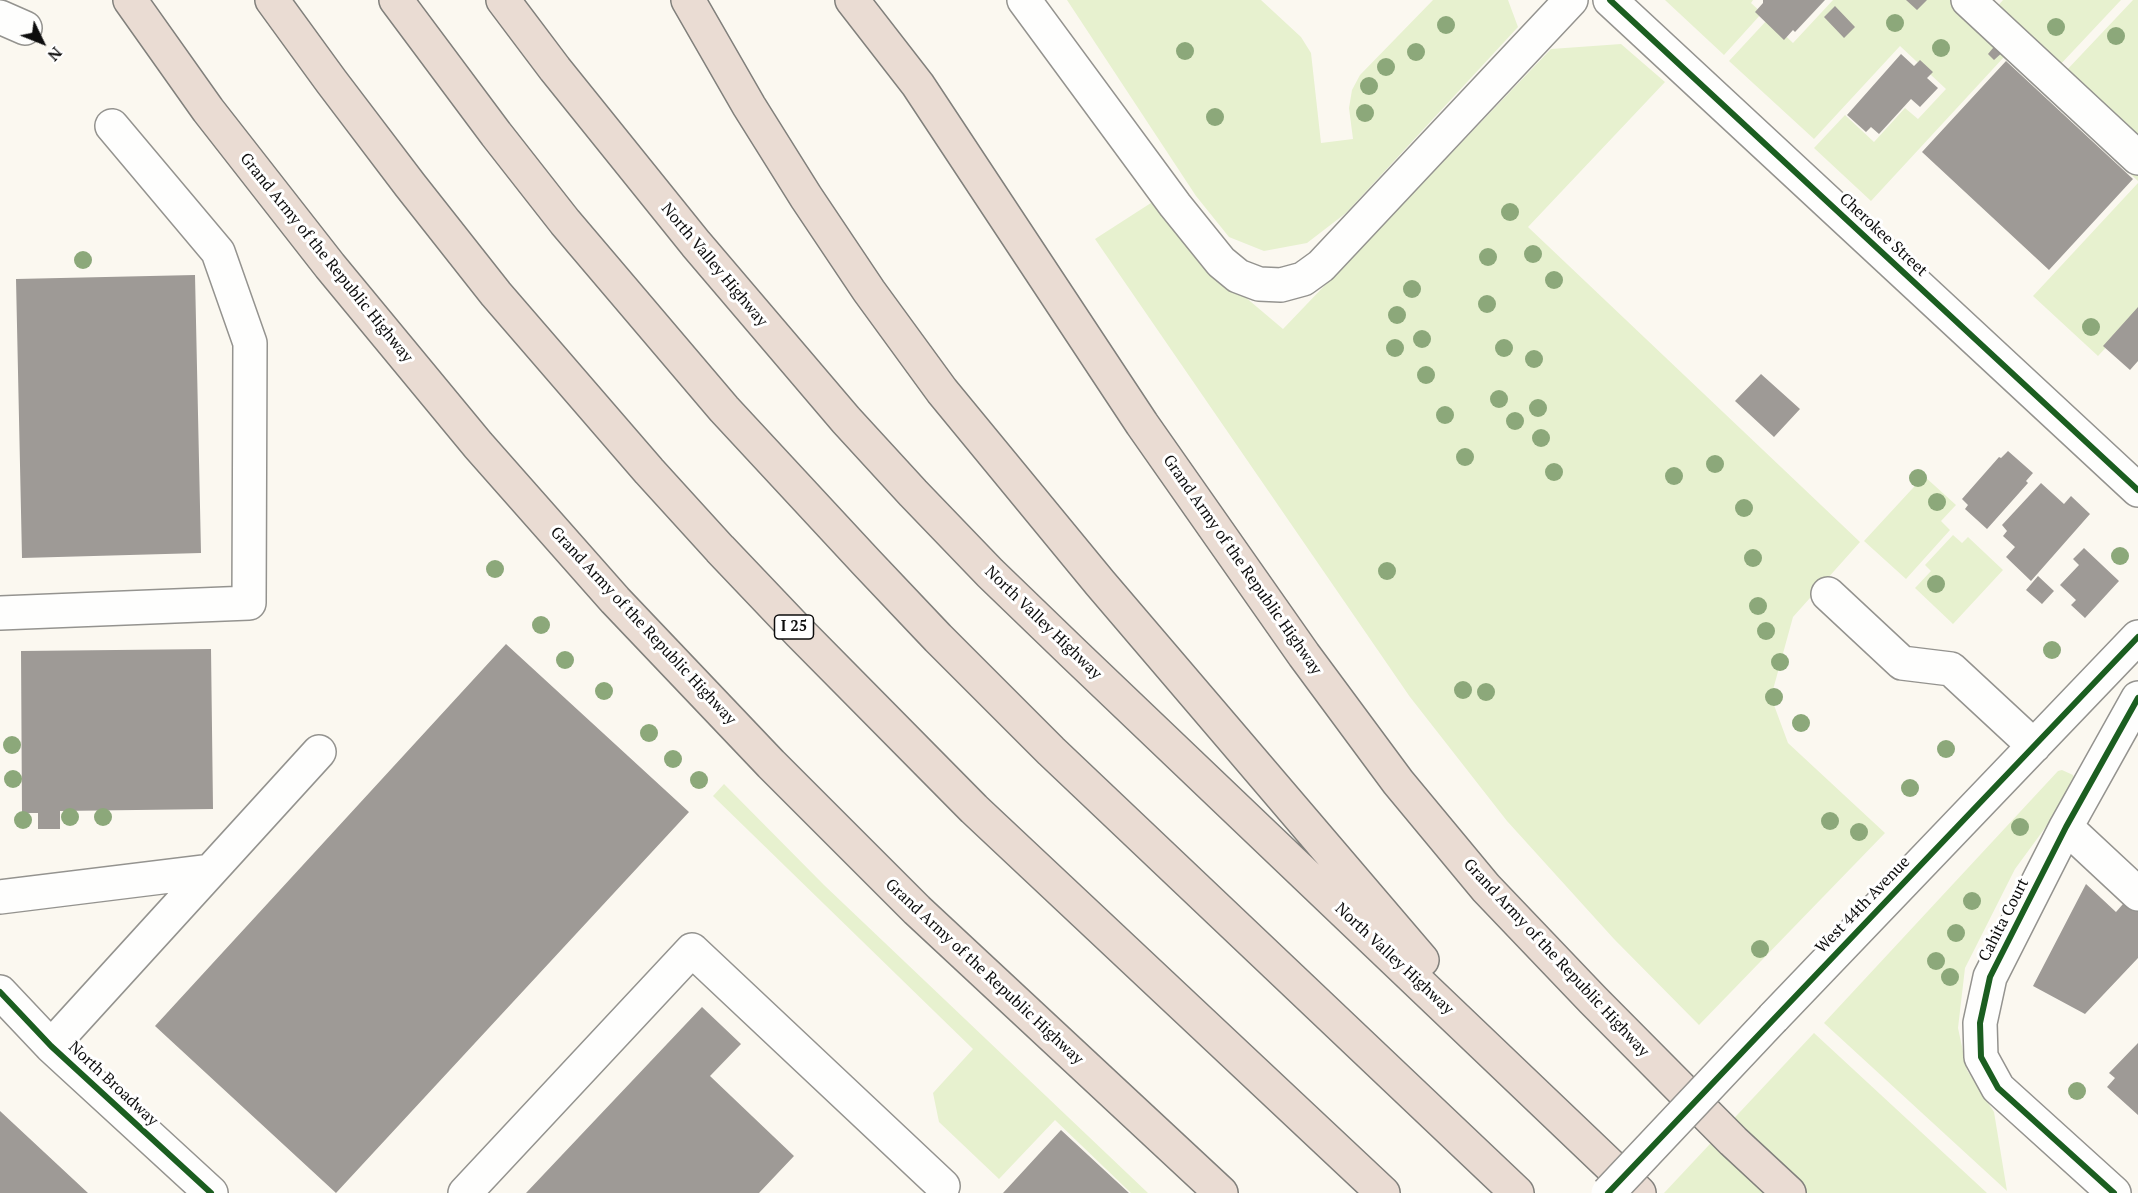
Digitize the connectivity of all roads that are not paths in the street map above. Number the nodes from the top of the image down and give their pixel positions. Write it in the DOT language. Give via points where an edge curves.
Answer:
graph roads {
  1 [pos="130,0"];
  2 [pos="272,0"];
  3 [pos="396,0"];
  4 [pos="503,0"];
  5 [pos="688,0"];
  6 [pos="852,0"];
  7 [pos="877,0"];
  8 [pos="1024,0"];
  9 [pos="1571,0"];
  10 [pos="1610,0"];
  11 [pos="1968,0"];
  12 [pos="112,126"];
  13 [pos="2138,158"];
  14 [pos="975,172"];
  15 [pos="2138,490"];
  16 [pos="1828,594"];
  17 [pos="0,613"];
  18 [pos="2138,637"];
  19 [pos="2138,698"];
  20 [pos="2034,746"];
  21 [pos="319,752"];
  22 [pos="2066,827"];
  23 [pos="210,872"];
  24 [pos="2138,894"];
  25 [pos="0,897"];
  26 [pos="0,992"];
  27 [pos="51,1046"];
  28 [pos="1585,1143"];
  29 [pos="943,1186"];
  30 [pos="211,1193"];
  31 [pos="465,1193"];
  32 [pos="1221,1193"];
  33 [pos="1383,1193"];
  34 [pos="1517,1193"];
  35 [pos="1608,1193"];
  36 [pos="1639,1193"];
  37 [pos="1789,1193"];
  38 [pos="2114,1193"];
  1 -- 32 [label="highway, Grand Army of the Republic Highway" via="208,110 330,266 478,445 615,600 917,910"];
  2 -- 33 [label="highway, I 25" via="496,294 720,549 974,809"];
  3 -- 34 [label="highway" via="602,266 724,409 866,562 1051,751"];
  4 -- 28 [label="highway, North Valley Highway" via="696,244 913,493 990,573"];
  5 -- 28 [label="highway" via="806,197 942,392 1356,885"];
  6 -- 14 [label="highway" via="918,85"];
  7 -- 14 [label="highway"];
  8 -- 9 [label="street" via="1221,262 1238,276 1259,284 1281,285 1303,279 1321,266"];
  10 -- 15 [label="street, Cherokee Street"];
  11 -- 13 [label="street"];
  12 -- 17 [label="street" via="218,252 250,344 249,603"];
  14 -- 37 [label="highway, Grand Army of the Republic Highway" via="1142,424 1398,782 1494,897"];
  16 -- 20 [label="street" via="1902,663 1951,669"];
  18 -- 20 [label="street, West 44th Avenue"];
  19 -- 22 [label="street, Cahita Court"];
  20 -- 35 [label="street, West 44th Avenue, bridge"];
  21 -- 23 [label="street"];
  22 -- 24 [label="street"];
  22 -- 38 [label="street, Cahita Court" via="1990,977 1980,1023 1981,1057 1998,1088"];
  23 -- 25 [label="street"];
  23 -- 27 [label="street"];
  26 -- 27 [label="street, North Broadway"];
  27 -- 30 [label="street, North Broadway"];
  28 -- 36 [label="highway, North Valley Highway"];
  29 -- 31 [label="street" via="692,950"];
}
